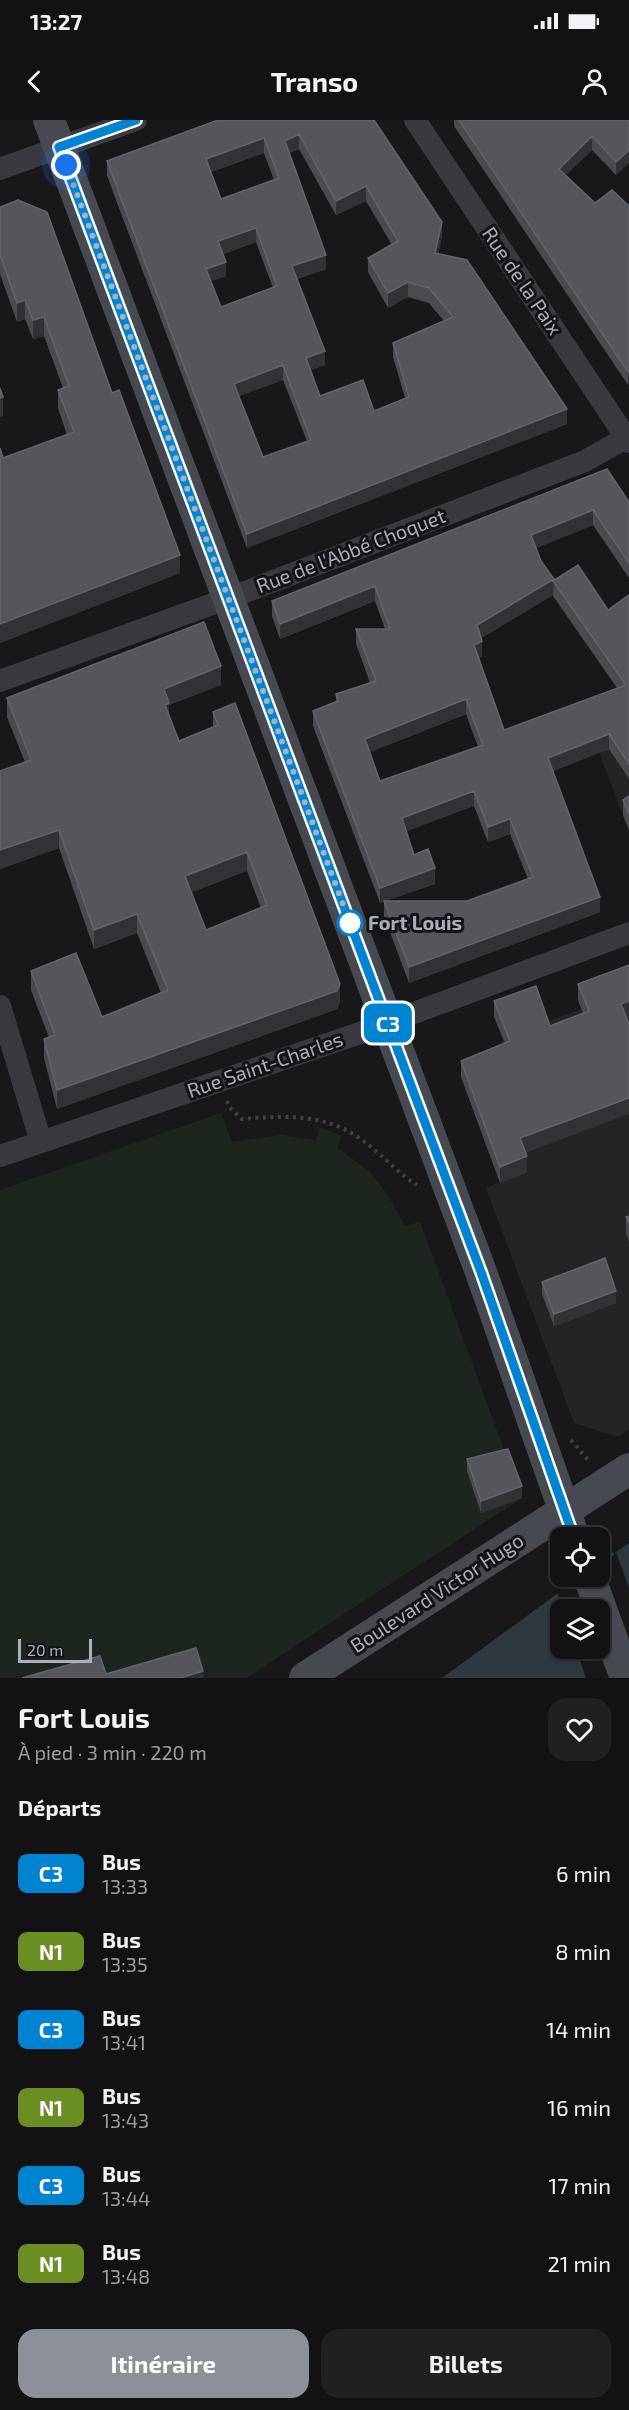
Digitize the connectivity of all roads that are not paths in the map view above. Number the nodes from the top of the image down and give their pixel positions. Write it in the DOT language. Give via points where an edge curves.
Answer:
graph roads {
  1 [pos="136,120"];
  2 [pos="415,120"];
  3 [pos="54,134"];
  4 [pos="0,170"];
  5 [pos="628,439"];
  6 [pos="228,598"];
  7 [pos="0,681"];
  8 [pos="629,933"];
  9 [pos="0,1006"];
  10 [pos="388,1023"];
  11 [pos="41,1142"];
  12 [pos="0,1156"];
  13 [pos="629,1469"];
  14 [pos="570,1524"];
  15 [pos="593,1587"];
  16 [pos="305,1678"];
  17 [pos="626,1678"];
  1 -- 3 [label="street"];
  2 -- 5 [label="street, Rue de la Paix"];
  3 -- 4 [label="street"];
  3 -- 6 [label="street"];
  5 -- 6 [label="street, Rue de l'Abbé Choquet" via="585,461"];
  6 -- 7 [label="street, Rue de l'Abbé Choquet"];
  6 -- 10 [label="street"];
  8 -- 10 [label="street, Rue Saint-Charles"];
  9 -- 11 [label="street"];
  10 -- 11 [label="street, Rue Saint-Charles"];
  10 -- 14 [label="street"];
  11 -- 12 [label="street, Rue Saint-Charles"];
  13 -- 14 [label="street, Boulevard Victor Hugo"];
  14 -- 16 [label="street, Boulevard Victor Hugo"];
  15 -- 17 [label="street"];
}
